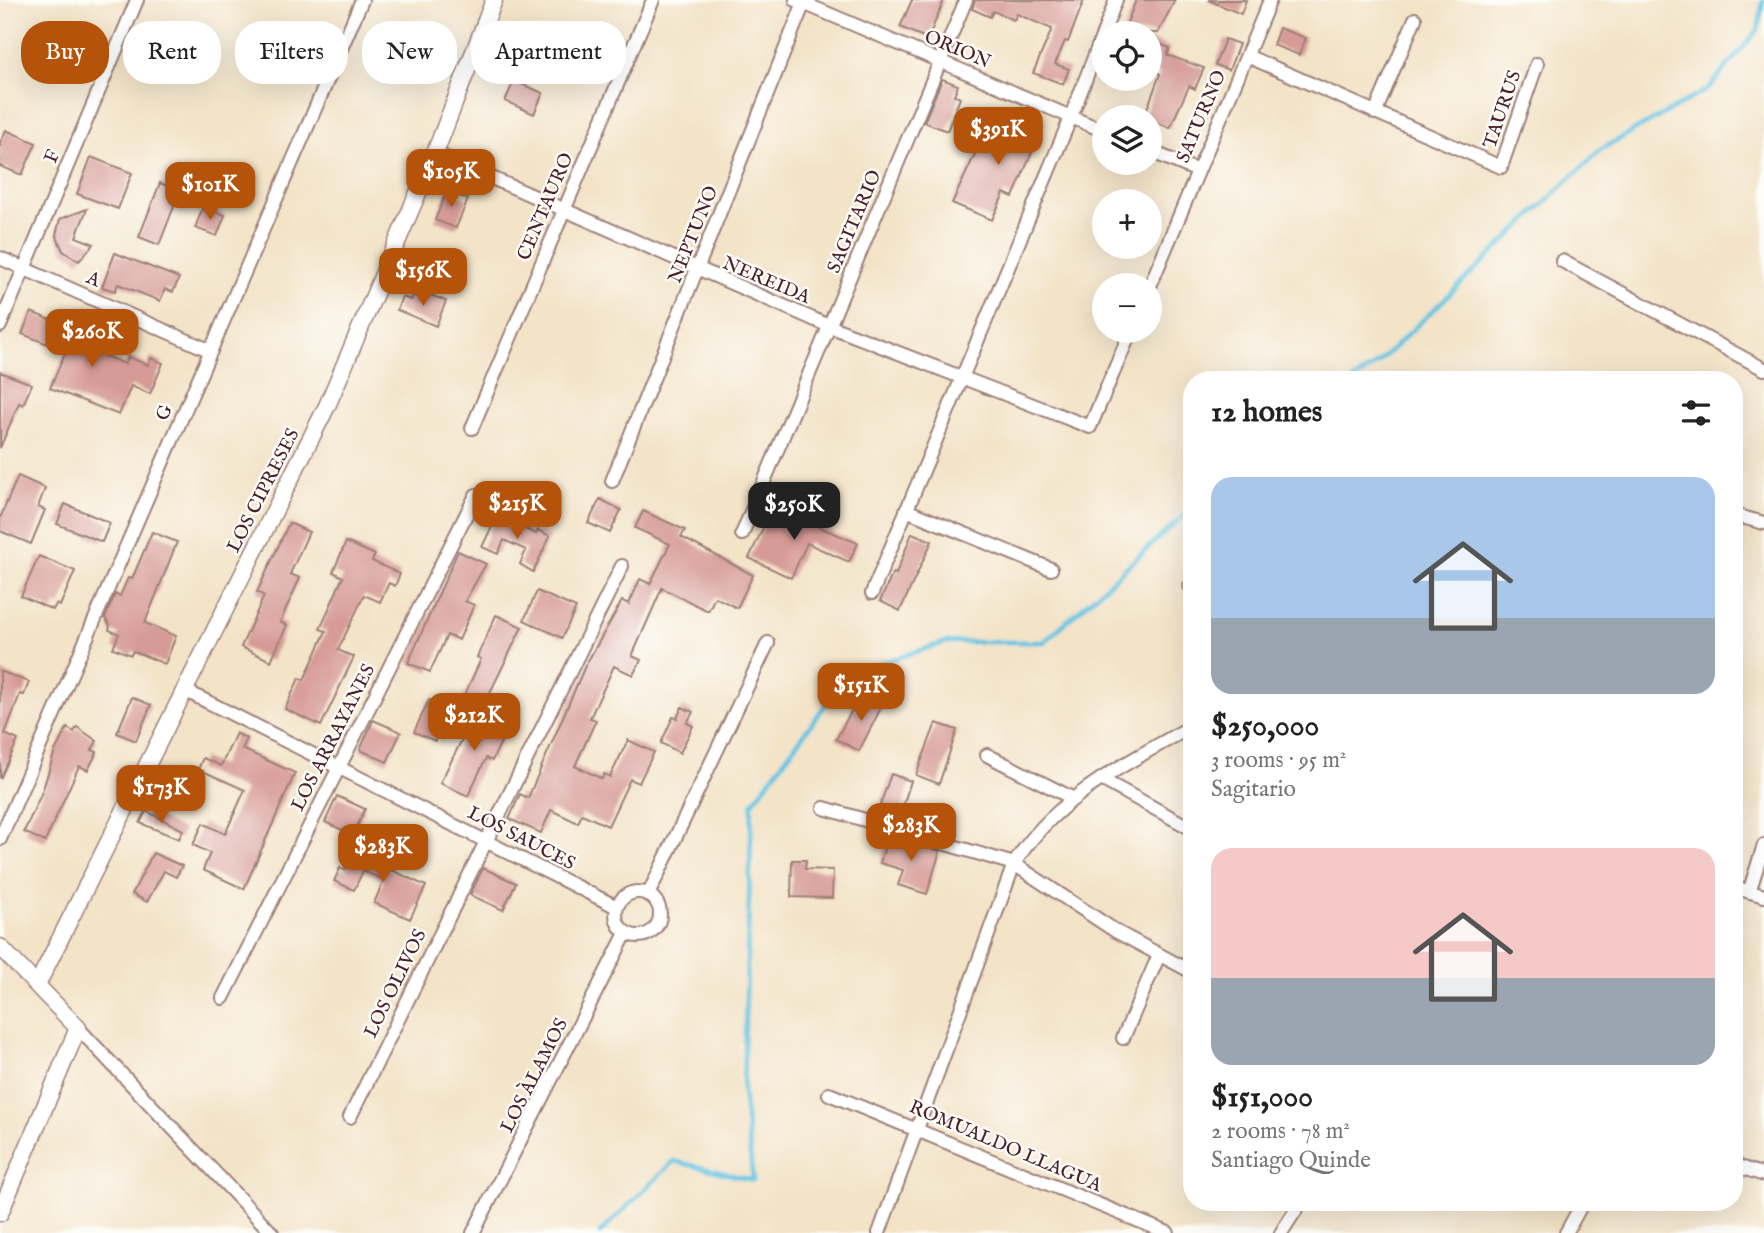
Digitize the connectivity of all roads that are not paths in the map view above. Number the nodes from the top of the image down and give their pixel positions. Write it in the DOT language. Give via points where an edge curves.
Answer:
graph roads {
  1 [pos="137,0"];
  2 [pos="362,0"];
  3 [pos="494,0"];
  4 [pos="653,0"];
  5 [pos="966,0"];
  6 [pos="1116,0"];
  7 [pos="1270,0"];
  8 [pos="801,1"];
  9 [pos="1415,19"];
  10 [pos="1247,56"];
  11 [pos="942,62"];
  12 [pos="1537,64"];
  13 [pos="1375,113"];
  14 [pos="1071,117"];
  15 [pos="1092,126"];
  16 [pos="435,153"];
  17 [pos="1162,155"];
  18 [pos="1198,171"];
  19 [pos="563,209"];
  20 [pos="0,258"];
  21 [pos="1562,261"];
  22 [pos="25,269"];
  23 [pos="698,271"];
  24 [pos="1155,273"];
  25 [pos="0,326"];
  26 [pos="829,326"];
  27 [pos="1126,343"];
  28 [pos="211,351"];
  29 [pos="1764,369"];
  30 [pos="960,378"];
  31 [pos="472,428"];
  32 [pos="612,481"];
  33 [pos="475,495"];
  34 [pos="905,510"];
  35 [pos="1743,517"];
  36 [pos="1764,523"];
  37 [pos="742,534"];
  38 [pos="622,566"];
  39 [pos="1051,569"];
  40 [pos="872,593"];
  41 [pos="768,643"];
  42 [pos="184,690"];
  43 [pos="1183,731"];
  44 [pos="986,755"];
  45 [pos="339,766"];
  46 [pos="1101,779"];
  47 [pos="1072,798"];
  48 [pos="824,808"];
  49 [pos="1183,824"];
  50 [pos="0,839"];
  51 [pos="486,841"];
  52 [pos="1764,845"];
  53 [pos="1014,864"];
  54 [pos="1743,889"];
  55 [pos="1749,891"];
  56 [pos="648,895"];
  57 [pos="1764,895"];
  58 [pos="617,906"];
  59 [pos="626,933"];
  60 [pos="0,947"];
  61 [pos="1159,955"];
  62 [pos="1183,967"];
  63 [pos="37,985"];
  64 [pos="223,998"];
  65 [pos="78,1028"];
  66 [pos="1123,1038"];
  67 [pos="829,1094"];
  68 [pos="350,1117"];
  69 [pos="919,1128"];
  70 [pos="1743,1168"];
  71 [pos="1764,1175"];
  72 [pos="1295,1211"];
  73 [pos="1579,1211"];
  74 [pos="0,1213"];
  75 [pos="272,1233"];
  76 [pos="473,1233"];
  77 [pos="879,1233"];
  78 [pos="1168,1233"];
  79 [pos="1281,1233"];
  80 [pos="1566,1233"];
  1 -- 22 [label="street, F"];
  2 -- 28 [label="street, G"];
  3 -- 16 [label="street, LOS CIPRESES"];
  4 -- 19 [label="street, CENTAURO"];
  5 -- 11 [label="street, SAGITARIO"];
  6 -- 14 [label="street"];
  7 -- 10 [label="street, SATURNO"];
  8 -- 11 [label="street, ORION"];
  8 -- 23 [label="street, NEPTUNO"];
  9 -- 13 [label="street"];
  10 -- 13 [label="street"];
  10 -- 18 [label="street, SATURNO"];
  11 -- 14 [label="street, ORION"];
  11 -- 26 [label="street, SAGITARIO"];
  12 -- 13 [label="street, TAURUS" via="1501,167"];
  14 -- 15 [label="street, ORION"];
  14 -- 30 [label="street"];
  16 -- 19 [label="street, NEREIDA"];
  16 -- 42 [label="street, LOS CIPRESES" via="327,406"];
  17 -- 18 [label="street"];
  18 -- 24 [label="street, SATURNO"];
  19 -- 23 [label="street, NEREIDA"];
  19 -- 31 [label="street, CENTAURO"];
  20 -- 22 [label="street, A"];
  21 -- 29 [label="street"];
  22 -- 25 [label="street, F"];
  22 -- 28 [label="street, A"];
  23 -- 26 [label="street, NEREIDA"];
  23 -- 32 [label="street, NEPTUNO"];
  26 -- 30 [label="street, NEREIDA"];
  26 -- 37 [label="street, SAGITARIO"];
  27 -- 30 [label="street, NEREIDA" via="1090,427"];
  28 -- 50 [label="street, G"];
  30 -- 34 [label="street"];
  33 -- 45 [label="street, LOS ARRAYANES"];
  34 -- 39 [label="street"];
  34 -- 40 [label="street"];
  35 -- 36 [label="street"];
  38 -- 51 [label="street, LOS OLIVOS"];
  41 -- 56 [label="street"];
  42 -- 45 [label="street, LOS SAUCES"];
  42 -- 63 [label="street, LOS CIPRESES"];
  43 -- 46 [label="street"];
  44 -- 47 [label="street"];
  45 -- 51 [label="street, LOS SAUCES"];
  45 -- 64 [label="street, LOS ARRAYANES"];
  46 -- 47 [label="street"];
  46 -- 49 [label="street"];
  47 -- 53 [label="street" via="1029,839"];
  48 -- 53 [label="street"];
  51 -- 58 [label="street, LOS SAUCES"];
  51 -- 68 [label="street, LOS OLIVOS"];
  52 -- 55 [label="street"];
  53 -- 61 [label="street"];
  53 -- 69 [label="street"];
  54 -- 55 [label="street"];
  55 -- 57 [label="street"];
  56 -- 58 [label="street" via="634,892"];
  56 -- 59 [label="street" via="660,912 657,925 640,936"];
  58 -- 59 [label="street" via="617,921"];
  59 -- 76 [label="street, LOS ÀLAMOS"];
  60 -- 63 [label="street"];
  61 -- 62 [label="street"];
  61 -- 66 [label="street"];
  63 -- 65 [label="street"];
  65 -- 74 [label="street"];
  65 -- 75 [label="street"];
  67 -- 69 [label="street, ROMUALDO LLAGUA"];
  69 -- 77 [label="street"];
  69 -- 78 [label="street, ROMUALDO LLAGUA"];
  70 -- 71 [label="street"];
  72 -- 79 [label="street"];
  73 -- 80 [label="street"];
}
